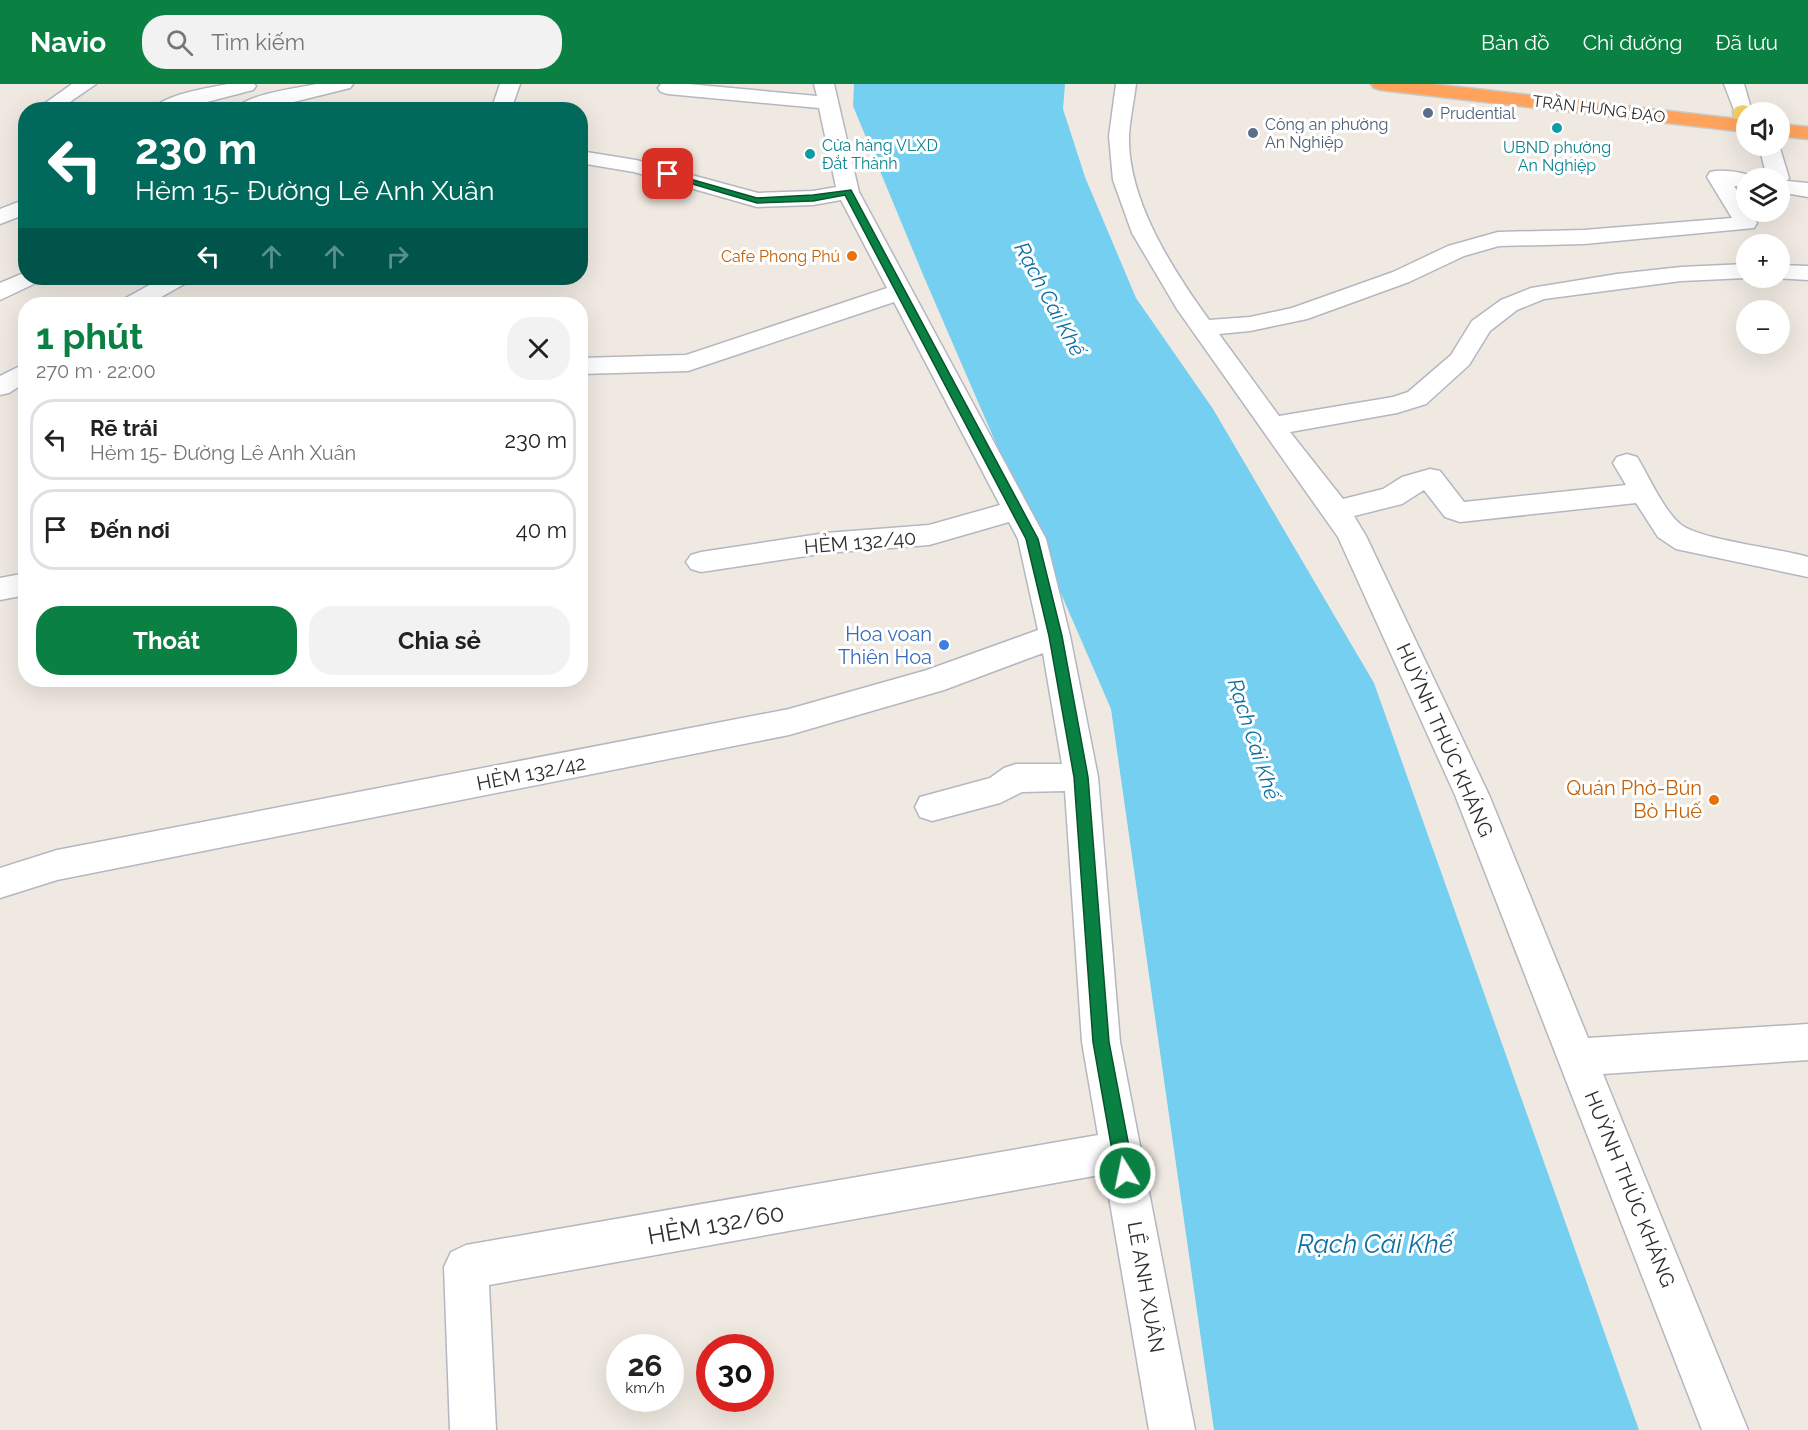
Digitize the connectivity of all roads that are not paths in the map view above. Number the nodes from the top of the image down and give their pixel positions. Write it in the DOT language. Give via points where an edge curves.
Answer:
graph roads {
  1 [pos="86,84"];
  2 [pos="343,84"];
  3 [pos="510,84"];
  4 [pos="1126,84"];
  5 [pos="1381,84"];
  6 [pos="1503,84"];
  7 [pos="1734,84"];
  8 [pos="246,85"];
  9 [pos="668,88"];
  10 [pos="825,93"];
  11 [pos="57,102"];
  12 [pos="180,102"];
  13 [pos="253,102"];
  14 [pos="276,102"];
  15 [pos="504,102"];
  16 [pos="1741,102"];
  17 [pos="1790,116"];
  18 [pos="1736,117"];
  19 [pos="1736,118"];
  20 [pos="1808,118"];
  21 [pos="1790,131"];
  22 [pos="1808,133"];
  23 [pos="588,158"];
  24 [pos="1736,180"];
  25 [pos="1790,186"];
  26 [pos="1808,190"];
  27 [pos="848,192"];
  28 [pos="1736,207"];
  29 [pos="18,209"];
  30 [pos="0,217"];
  31 [pos="1745,222"];
  32 [pos="1736,272"];
  33 [pos="1790,272"];
  34 [pos="1808,273"];
  35 [pos="18,283"];
  36 [pos="166,285"];
  37 [pos="902,291"];
  38 [pos="0,293"];
  39 [pos="144,297"];
  40 [pos="1203,328"];
  41 [pos="588,366"];
  42 [pos="18,376"];
  43 [pos="0,387"];
  44 [pos="1272,426"];
  45 [pos="1414,456"];
  46 [pos="1627,463"];
  47 [pos="1430,478"];
  48 [pos="1644,493"];
  49 [pos="1016,510"];
  50 [pos="1336,510"];
  51 [pos="701,562"];
  52 [pos="1808,567"];
  53 [pos="18,586"];
  54 [pos="0,589"];
  55 [pos="1055,636"];
  56 [pos="1081,777"];
  57 [pos="932,807"];
  58 [pos="0,883"];
  59 [pos="1808,1042"];
  60 [pos="1578,1057"];
  61 [pos="1121,1151"];
  62 [pos="473,1427"];
  63 [pos="1172,1430"];
  64 [pos="1725,1430"];
  1 -- 11 [label="street"];
  2 -- 14 [label="street"];
  3 -- 15 [label="street"];
  4 -- 40 [label="street, HUỲNH THÚC KHÁNG" via="1119,136 1124,180 1143,233"];
  5 -- 19 [label="highway, TRẦN HƯNG ĐẠO"];
  6 -- 18 [label="highway, TRẦN HƯNG ĐẠO"];
  7 -- 16 [label="street"];
  8 -- 12 [label="street"];
  8 -- 13 [label="street"];
  9 -- 10 [label="street"];
  10 -- 27 [label="street, LÊ ANH XUÂN"];
  17 -- 20 [label="highway"];
  21 -- 22 [label="highway"];
  23 -- 27 [label="street" via="636,166 757,200"];
  24 -- 28 [label="street" via="1718,177"];
  25 -- 26 [label="street"];
  27 -- 37 [label="street, LÊ ANH XUÂN"];
  29 -- 30 [label="street"];
  31 -- 40 [label="street" via="1584,237 1498,239 1456,251 1401,277 1298,314"];
  32 -- 44 [label="street" via="1671,275 1539,293 1509,305 1481,326 1460,360 1416,398 1397,405"];
  33 -- 34 [label="street"];
  35 -- 38 [label="street"];
  36 -- 39 [label="street"];
  37 -- 41 [label="street" via="688,363"];
  37 -- 49 [label="street, LÊ ANH XUÂN"];
  40 -- 44 [label="street, HUỲNH THÚC KHÁNG"];
  42 -- 43 [label="street"];
  44 -- 50 [label="street, HUỲNH THÚC KHÁNG"];
  45 -- 47 [label="street"];
  46 -- 48 [label="street"];
  47 -- 48 [label="street" via="1460,512"];
  47 -- 50 [label="street" via="1392,497"];
  48 -- 52 [label="street" via="1668,530 1686,542"];
  49 -- 51 [label="street, HẺM 132/40" via="929,535 826,543"];
  49 -- 55 [label="street, LÊ ANH XUÂN" via="1032,539"];
  50 -- 60 [label="street, HUỲNH THÚC KHÁNG" via="1352,536 1472,795"];
  53 -- 54 [label="street"];
  55 -- 56 [label="street, LÊ ANH XUÂN"];
  55 -- 58 [label="street, HẺM 132/42" via="933,681 789,723 57,865"];
  56 -- 57 [label="street" via="1016,778 1000,789"];
  56 -- 61 [label="street, LÊ ANH XUÂN" via="1101,1042"];
  59 -- 60 [label="street"];
  60 -- 64 [label="street, HUỲNH THÚC KHÁNG"];
  61 -- 62 [label="street, HẺM 132/60" via="466,1267"];
  61 -- 63 [label="street, LÊ ANH XUÂN"];
}
